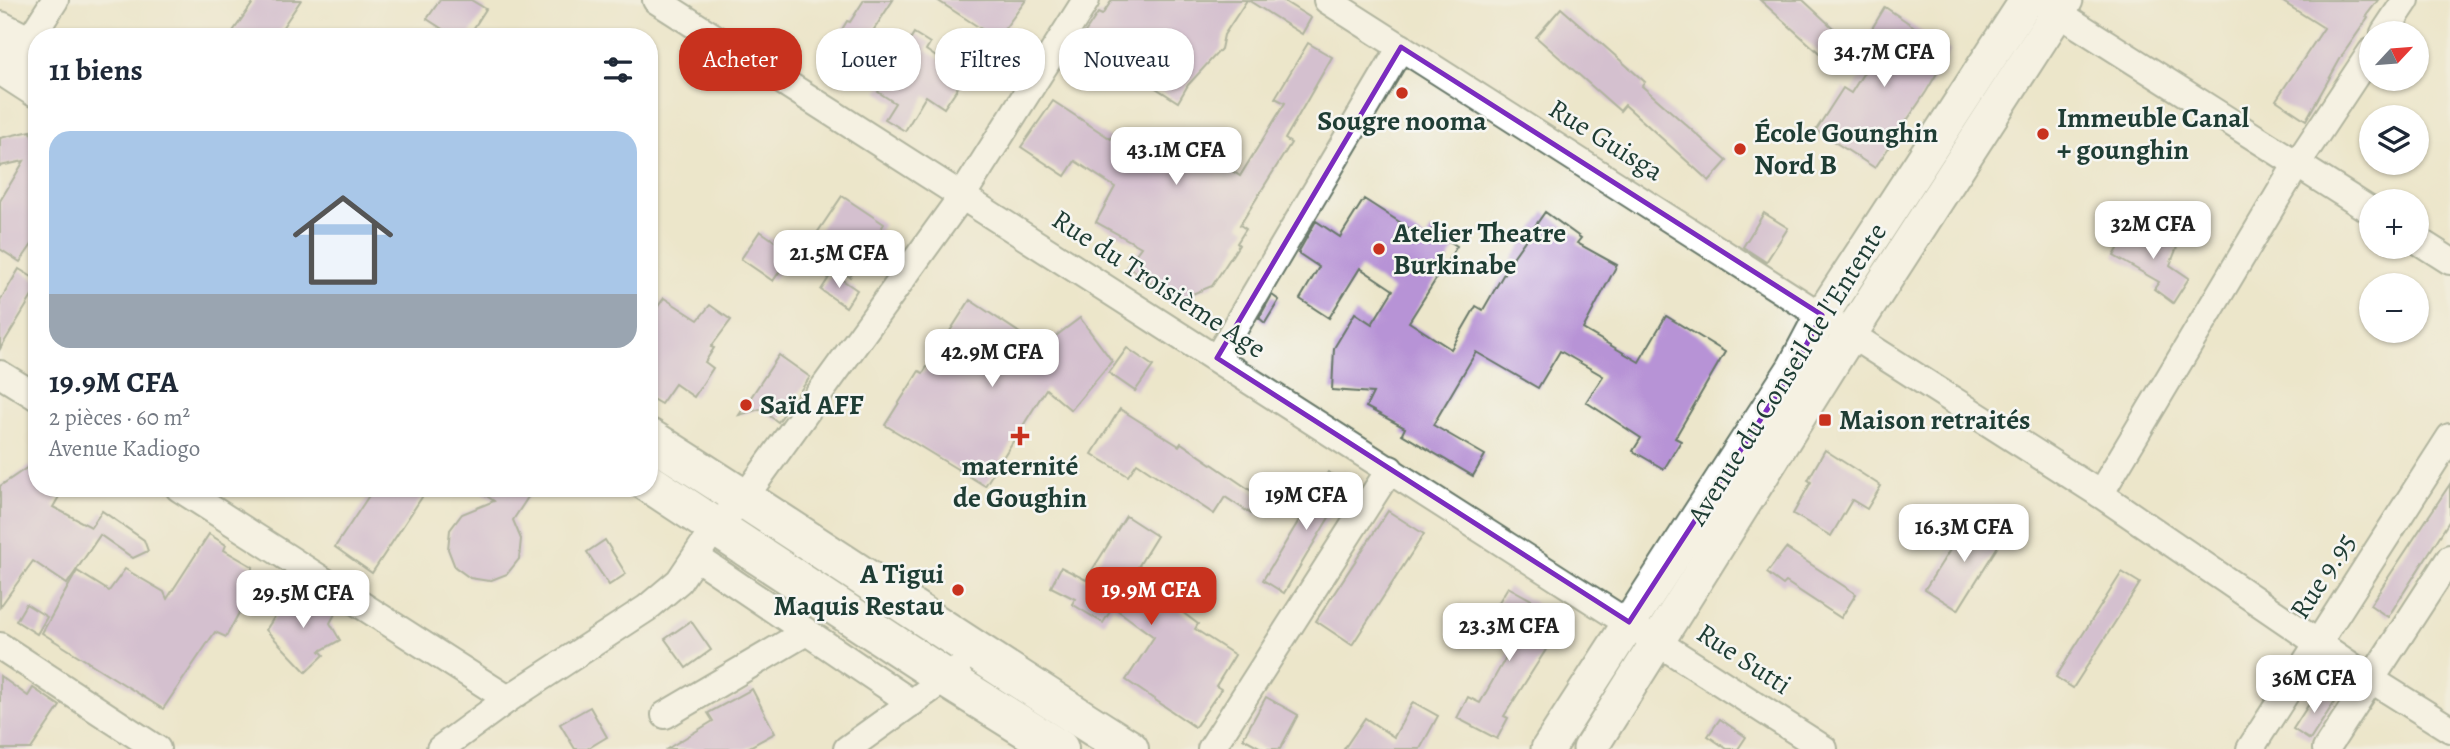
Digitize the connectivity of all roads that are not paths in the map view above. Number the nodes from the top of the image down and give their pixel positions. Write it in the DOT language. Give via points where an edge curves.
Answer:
graph roads {
  1 [pos="55,0"];
  2 [pos="656,0"];
  3 [pos="1086,0"];
  4 [pos="1327,0"];
  5 [pos="2026,0"];
  6 [pos="2406,0"];
  7 [pos="2054,4"];
  8 [pos="2392,21"];
  9 [pos="37,28"];
  10 [pos="28,42"];
  11 [pos="1401,47"];
  12 [pos="16,61"];
  13 [pos="2359,70"];
  14 [pos="2297,164"];
  15 [pos="962,195"];
  16 [pos="2359,203"];
  17 [pos="2429,248"];
  18 [pos="2450,261"];
  19 [pos="1822,314"];
  20 [pos="1851,333"];
  21 [pos="1217,358"];
  22 [pos="0,374"];
  23 [pos="28,391"];
  24 [pos="2450,437"];
  25 [pos="658,444"];
  26 [pos="1390,469"];
  27 [pos="658,489"];
  28 [pos="2099,494"];
  29 [pos="193,497"];
  30 [pos="744,498"];
  31 [pos="716,526"];
  32 [pos="696,557"];
  33 [pos="2450,558"];
  34 [pos="1629,622"];
  35 [pos="806,632"];
  36 [pos="1659,642"];
  37 [pos="2318,642"];
  38 [pos="0,646"];
  39 [pos="977,652"];
  40 [pos="947,679"];
  41 [pos="2372,680"];
  42 [pos="508,699"];
  43 [pos="912,703"];
  44 [pos="665,715"];
  45 [pos="2450,729"];
  46 [pos="157,749"];
  47 [pos="440,749"];
  48 [pos="847,749"];
  49 [pos="1059,749"];
  50 [pos="1129,749"];
  51 [pos="1210,749"];
  52 [pos="1548,749"];
  53 [pos="1590,749"];
  54 [pos="1824,749"];
  55 [pos="2250,749"];
  56 [pos="2326,749"];
  1 -- 9 [label="street"];
  2 -- 15 [label="street, Rue du Troisième Age"];
  3 -- 15 [label="street"];
  4 -- 11 [label="street, Rue Guisga"];
  5 -- 19 [label="street, Avenue du Conseil de l'Entente"];
  6 -- 8 [label="street"];
  7 -- 14 [label="street"];
  7 -- 20 [label="street, Avenue du Conseil de l'Entente"];
  10 -- 12 [label="street"];
  11 -- 19 [label="street, Rue Guisga"];
  11 -- 21 [label="street"];
  13 -- 14 [label="street"];
  14 -- 16 [label="street"];
  14 -- 28 [label="street"];
  15 -- 21 [label="street, Rue du Troisième Age"];
  15 -- 30 [label="street"];
  17 -- 18 [label="street"];
  19 -- 20 [label="street, Rue Guisga"];
  19 -- 34 [label="street, Avenue du Conseil de l'Entente" via="1794,368"];
  20 -- 28 [label="street, Rue Guisga"];
  20 -- 36 [label="street, Avenue du Conseil de l'Entente"];
  21 -- 26 [label="street, Rue du Troisième Age"];
  22 -- 23 [label="street"];
  24 -- 37 [label="street, Rue 9.95"];
  25 -- 30 [label="highway"];
  26 -- 34 [label="street, Rue du Troisième Age"];
  26 -- 51 [label="street"];
  27 -- 31 [label="highway"];
  28 -- 37 [label="street, Rue Guisga"];
  29 -- 42 [label="street"];
  30 -- 31 [label="street"];
  30 -- 39 [label="highway"];
  31 -- 32 [label="street"];
  31 -- 40 [label="highway"];
  32 -- 35 [label="street"];
  32 -- 42 [label="street" via="679,581 647,608"];
  33 -- 41 [label="street"];
  34 -- 36 [label="street, Rue Sutti"];
  34 -- 52 [label="street, Avenue du Conseil de l'Entente"];
  35 -- 43 [label="street"];
  35 -- 44 [label="street"];
  36 -- 53 [label="street, Avenue du Conseil de l'Entente"];
  36 -- 54 [label="street, Rue Sutti"];
  37 -- 41 [label="street, Rue Guisga"];
  37 -- 55 [label="street, Rue 9.95"];
  38 -- 46 [label="street"];
  39 -- 40 [label="street"];
  39 -- 50 [label="highway"];
  40 -- 43 [label="street"];
  40 -- 49 [label="highway"];
  41 -- 45 [label="street, Rue Guisga"];
  41 -- 56 [label="street"];
  42 -- 47 [label="street"];
  43 -- 48 [label="street"];
}
